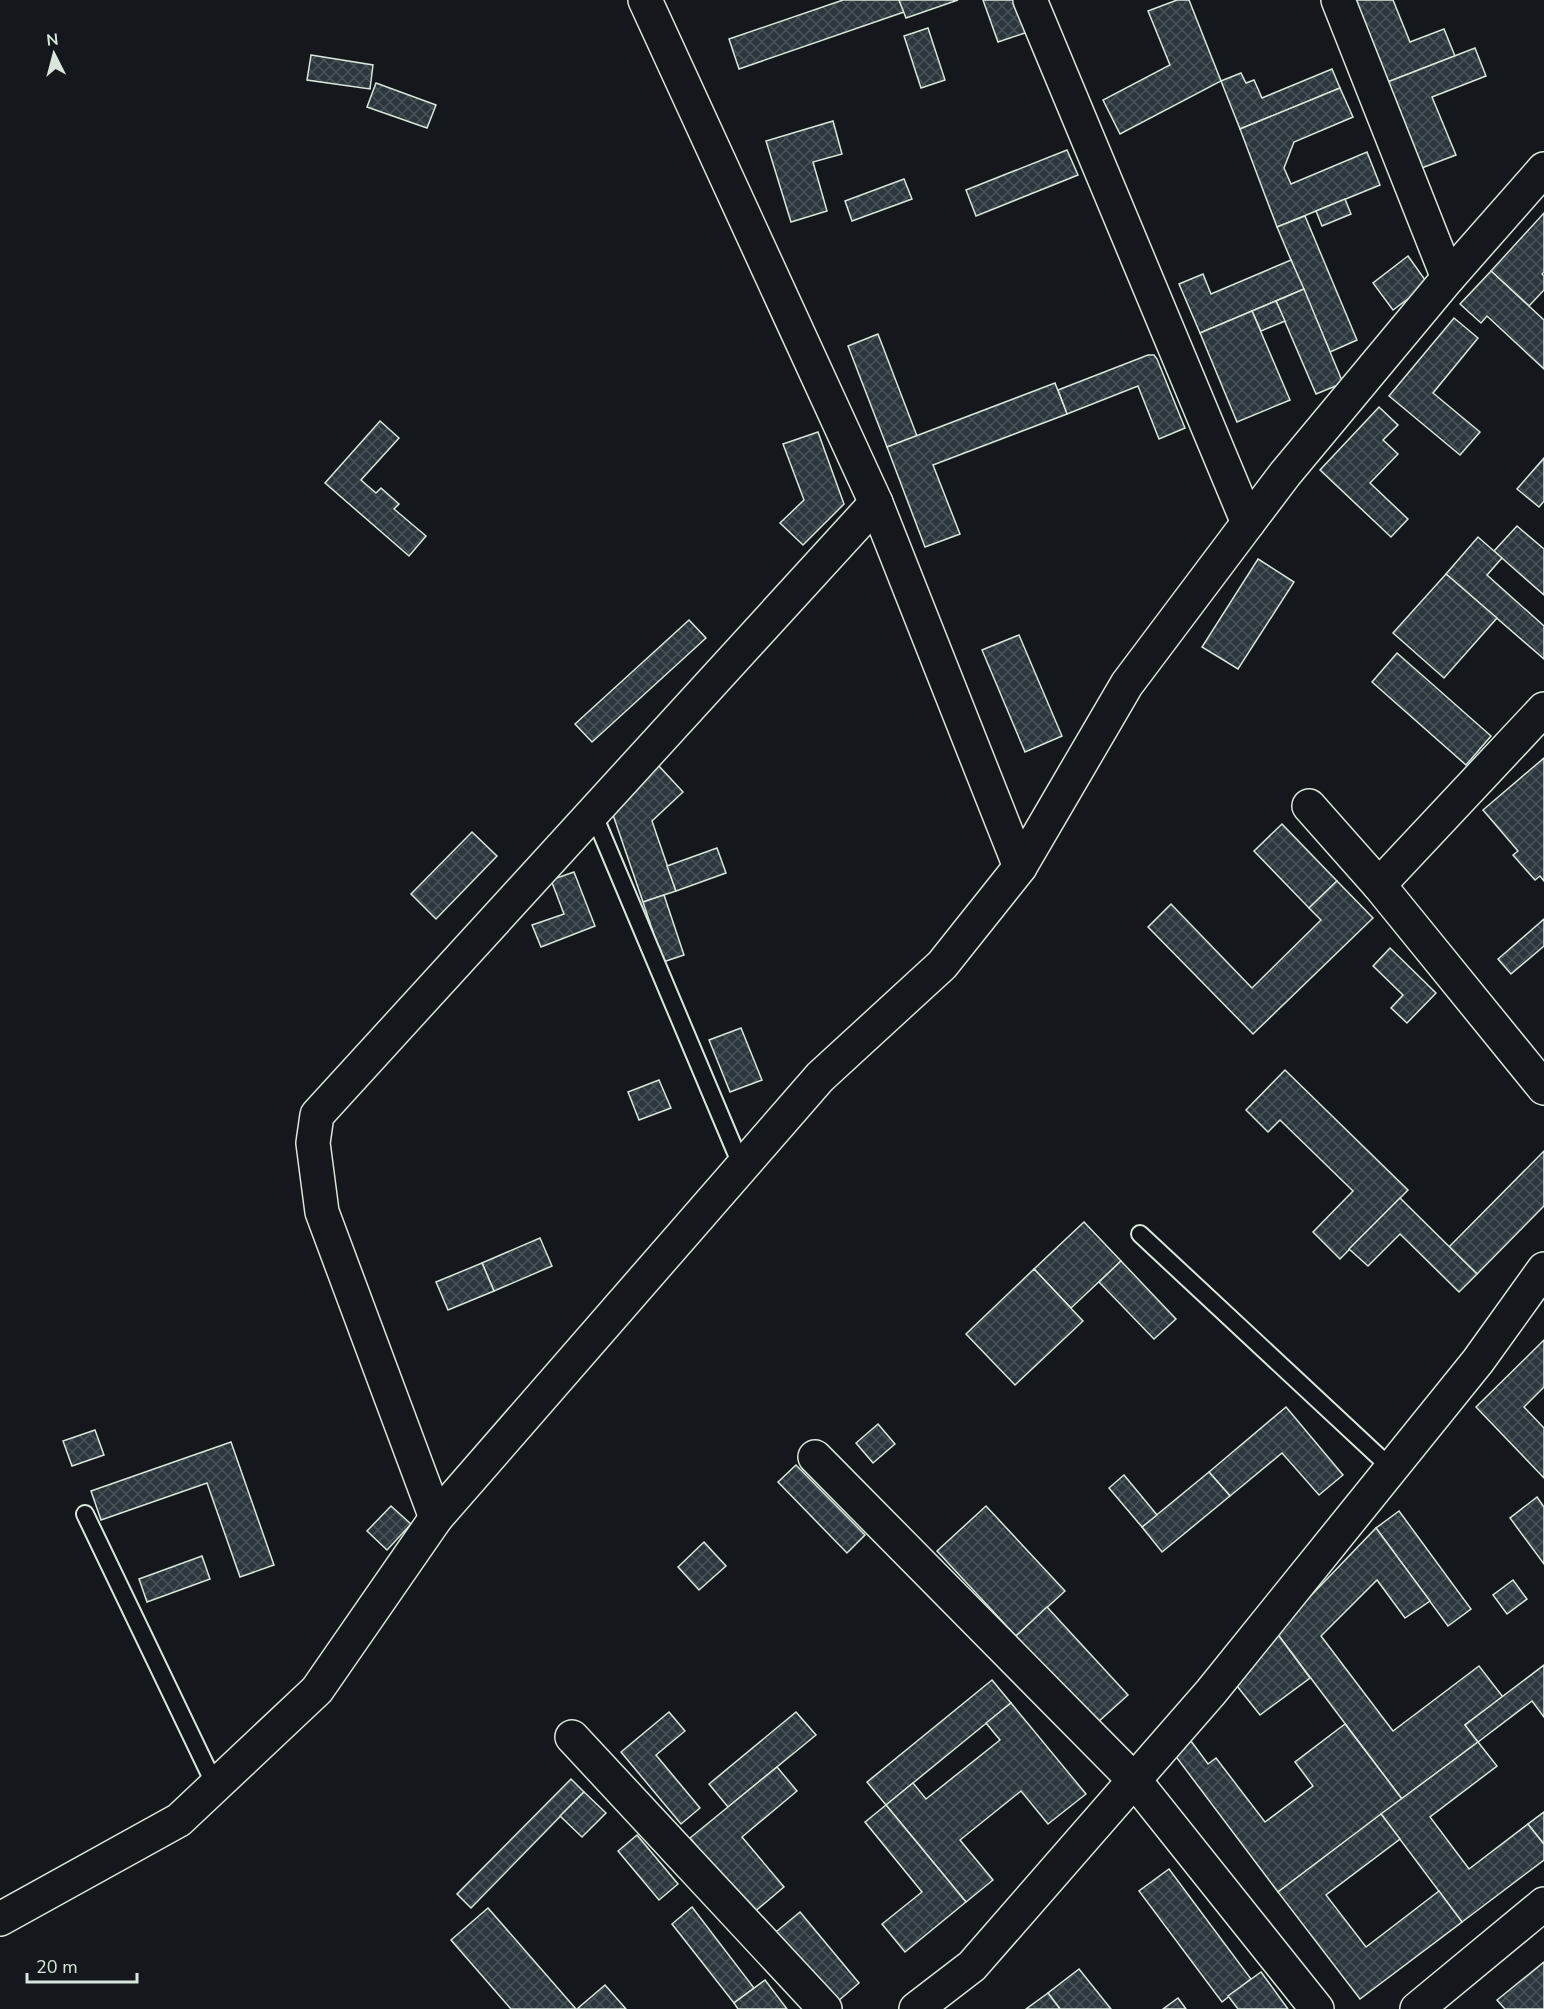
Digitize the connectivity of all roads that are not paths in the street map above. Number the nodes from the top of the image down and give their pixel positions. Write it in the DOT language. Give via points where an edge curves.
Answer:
graph roads {
  1 [pos="645,0"];
  2 [pos="1030,0"];
  3 [pos="1338,0"];
  4 [pos="1544,169"];
  5 [pos="1448,278"];
  6 [pos="876,503"];
  7 [pos="1248,523"];
  8 [pos="1544,709"];
  9 [pos="1309,806"];
  10 [pos="593,813"];
  11 [pos="1020,867"];
  12 [pos="1379,885"];
  13 [pos="1544,1088"];
  14 [pos="742,1167"];
  15 [pos="1140,1234"];
  16 [pos="1544,1269"];
  17 [pos="815,1457"];
  18 [pos="1391,1468"];
  19 [pos="85,1514"];
  20 [pos="436,1518"];
  21 [pos="572,1737"];
  22 [pos="1135,1781"];
  23 [pos="215,1785"];
  24 [pos="1544,1904"];
  25 [pos="0,1919"];
  26 [pos="825,2009"];
  27 [pos="916,2009"];
  28 [pos="1317,2009"];
  29 [pos="1417,2009"];
  1 -- 6 [label="street"];
  2 -- 7 [label="street"];
  3 -- 5 [label="street"];
  4 -- 5 [label="street"];
  5 -- 7 [label="street"];
  6 -- 10 [label="street"];
  6 -- 11 [label="street"];
  7 -- 11 [label="street" via="1127,684"];
  8 -- 12 [label="street"];
  9 -- 12 [label="street"];
  10 -- 14 [label="lane"];
  10 -- 20 [label="street" via="316,1115 314,1143 322,1212"];
  11 -- 14 [label="street" via="942,965 820,1077"];
  12 -- 13 [label="street"];
  14 -- 20 [label="street"];
  15 -- 18 [label="lane"];
  16 -- 18 [label="street" via="1478,1362"];
  17 -- 22 [label="street"];
  18 -- 22 [label="street"];
  19 -- 23 [label="lane"];
  20 -- 23 [label="street" via="317,1690"];
  21 -- 26 [label="street"];
  22 -- 27 [label="street" via="972,1966"];
  22 -- 28 [label="street"];
  23 -- 25 [label="street" via="179,1820"];
  24 -- 29 [label="street"];
}
